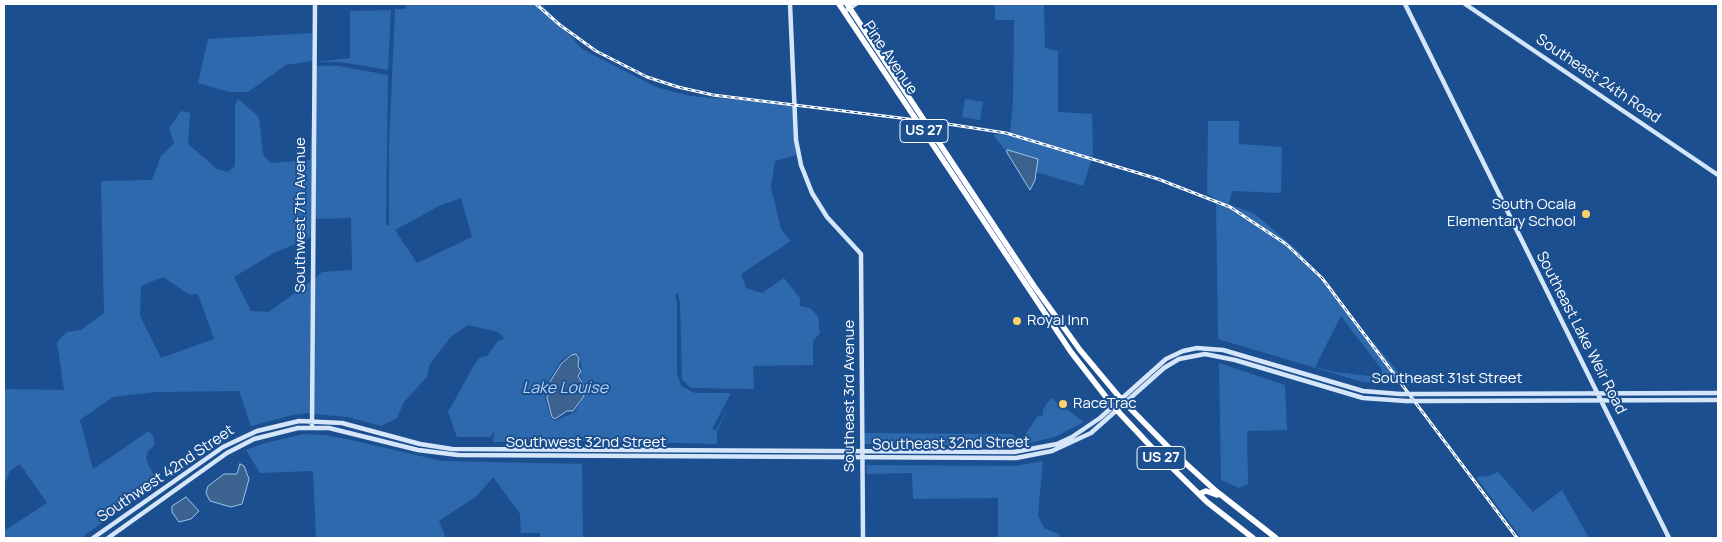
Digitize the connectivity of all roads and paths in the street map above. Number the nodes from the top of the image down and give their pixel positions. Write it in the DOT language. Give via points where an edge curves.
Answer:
graph roads {
  1 [pos="315,4"];
  2 [pos="790,4"];
  3 [pos="839,4"];
  4 [pos="856,4"];
  5 [pos="1405,4"];
  6 [pos="1465,4"];
  7 [pos="847,8"];
  8 [pos="1718,175"];
  9 [pos="1006,250"];
  10 [pos="1597,392"];
  11 [pos="1718,393"];
  12 [pos="1601,399"];
  13 [pos="1718,400"];
  14 [pos="1123,401"];
  15 [pos="1115,409"];
  16 [pos="312,420"];
  17 [pos="312,427"];
  18 [pos="862,451"];
  19 [pos="863,458"];
  20 [pos="1199,494"];
  21 [pos="1235,507"];
  22 [pos="93,538"];
  23 [pos="108,538"];
  24 [pos="863,538"];
  25 [pos="1253,538"];
  26 [pos="1276,538"];
  27 [pos="1669,538"];
  1 -- 16 [label="main road, Southwest 7th Avenue"];
  2 -- 18 [label="main road, Southeast 3rd Avenue" via="800,165 827,217 861,254"];
  3 -- 7 [label="highway, Pine Avenue / US 27"];
  4 -- 7 [label="main road"];
  5 -- 10 [label="main road, Southeast Lake Weir Road"];
  6 -- 8 [label="main road, Southeast 24th Road"];
  7 -- 9 [label="highway, Pine Avenue / US 27"];
  9 -- 14 [label="highway, US 27" via="1064,329"];
  9 -- 15 [label="highway, US 27" via="1071,352"];
  10 -- 11 [label="main road, Southeast 31st Street"];
  10 -- 12 [label="main road, Southeast Lake Weir Road"];
  10 -- 14 [label="main road, Southeast 31st Street, bridge" via="1400,394 1363,391 1223,350 1197,348 1166,359"];
  12 -- 13 [label="main road, Southeast 31st Street"];
  12 -- 14 [label="main road, Southeast 31st Street, bridge" via="1406,401 1363,398 1205,354 1180,359 1164,368"];
  12 -- 27 [label="main road, Southeast Lake Weir Road"];
  14 -- 15 [label="main road, Southeast 31st Street"];
  14 -- 21 [label="highway, US 27" via="1188,466"];
  15 -- 18 [label="main road, Southeast 32nd Street" via="1072,437 1031,450"];
  15 -- 19 [label="main road, Southeast 32nd Street" via="1091,433 1036,456"];
  15 -- 20 [label="highway, US 27"];
  16 -- 17 [label="main road, Southwest 7th Avenue"];
  16 -- 18 [label="main road, Southwest 32nd Street" via="342,423 452,449"];
  16 -- 22 [label="main road, Southwest 42nd Street" via="269,427 243,436"];
  17 -- 19 [label="main road, Southwest 32nd Street" via="458,456"];
  17 -- 23 [label="main road, Southwest 42nd Street" via="269,434 227,453"];
  18 -- 19 [label="main road, Southeast 3rd Avenue"];
  19 -- 24 [label="main road, Southeast 3rd Avenue"];
  20 -- 21 [label="highway" via="1210,491"];
  20 -- 25 [label="highway, US 27"];
  21 -- 26 [label="highway, US 27"];
}
